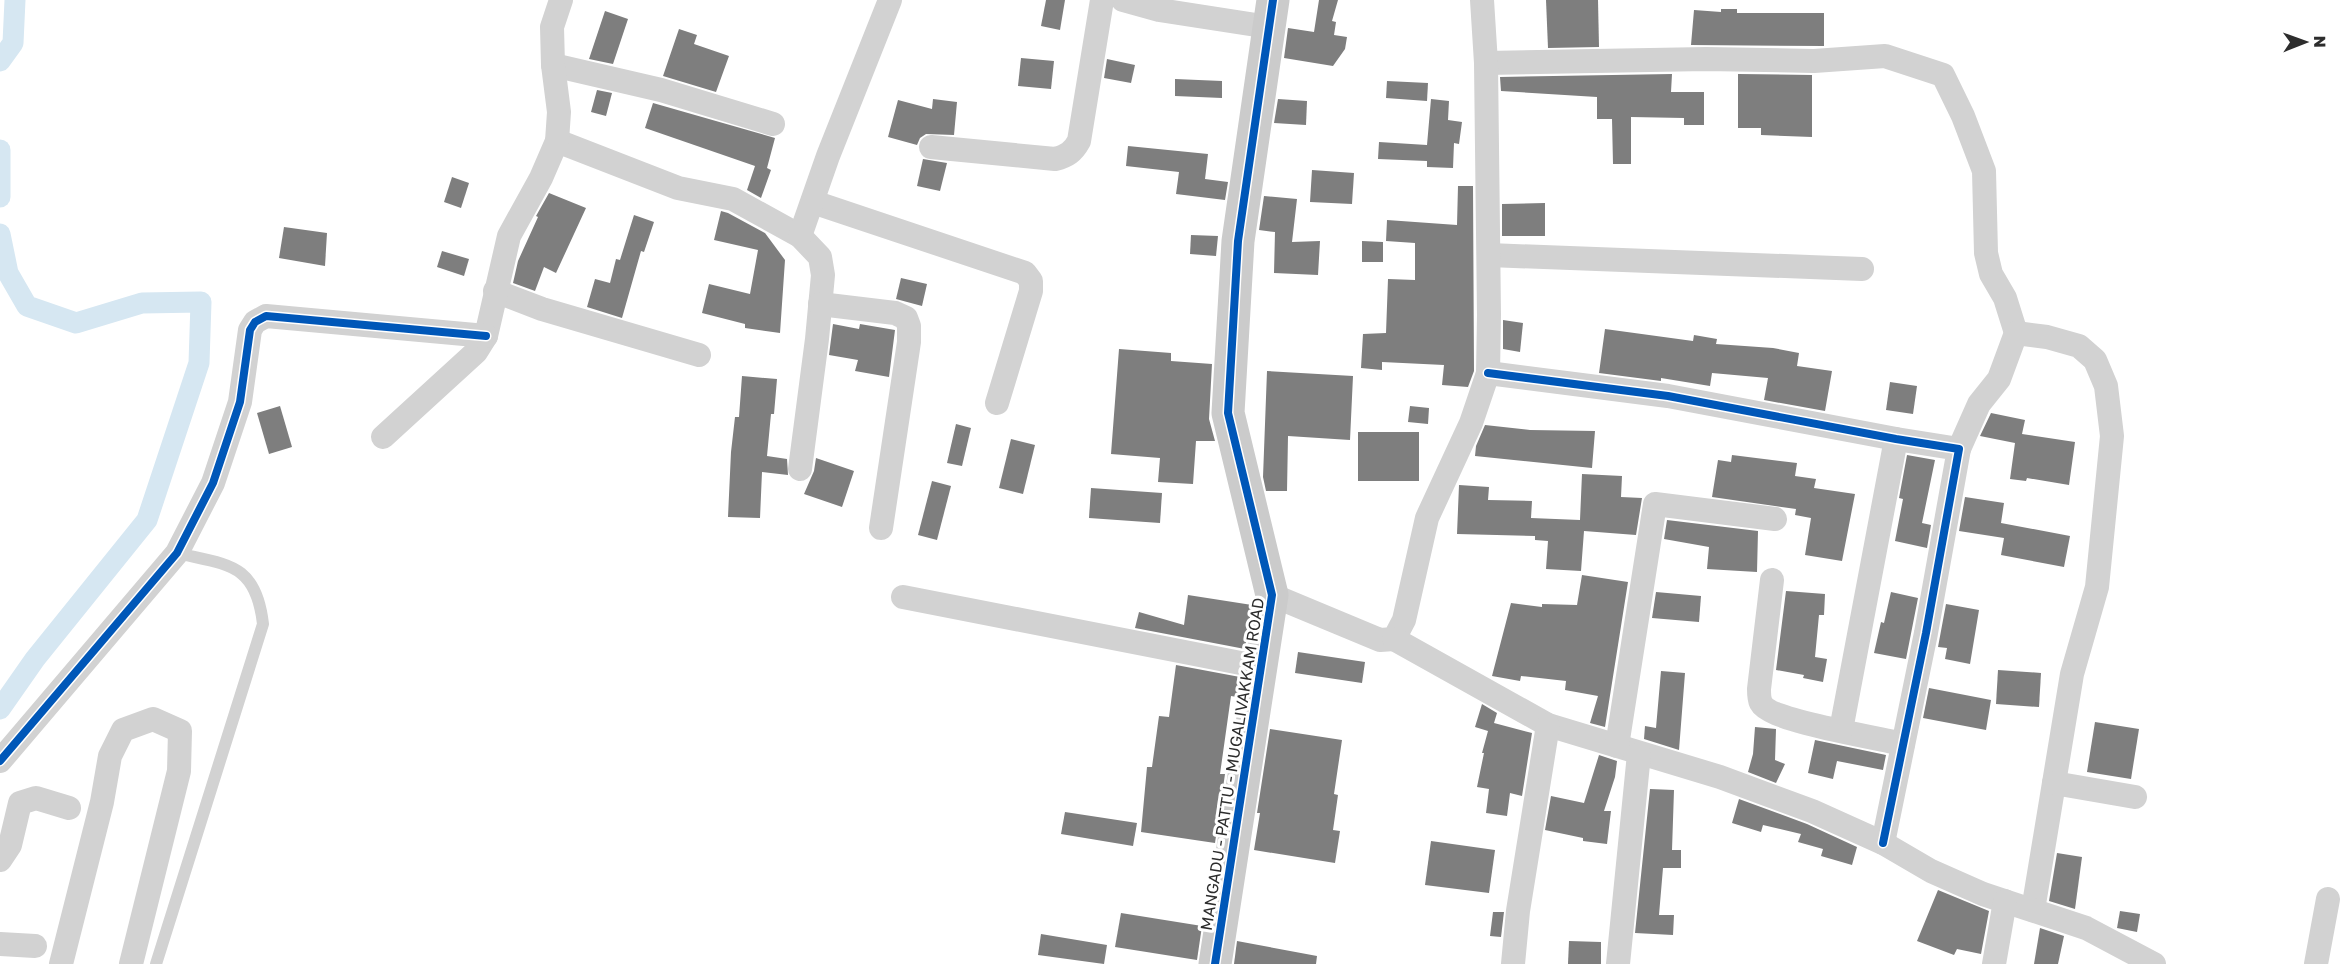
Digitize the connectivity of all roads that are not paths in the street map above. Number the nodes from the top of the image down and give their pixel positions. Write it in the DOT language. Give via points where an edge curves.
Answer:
graph roads {
  1 [pos="561,0"];
  2 [pos="890,0"];
  3 [pos="1102,0"];
  4 [pos="1123,0"];
  5 [pos="1482,0"];
  6 [pos="1271,14"];
  7 [pos="1486,63"];
  8 [pos="553,65"];
  9 [pos="773,124"];
  10 [pos="557,141"];
  11 [pos="931,147"];
  12 [pos="813,202"];
  13 [pos="800,236"];
  14 [pos="1489,255"];
  15 [pos="1862,269"];
  16 [pos="495,291"];
  17 [pos="820,304"];
  18 [pos="2016,333"];
  19 [pos="486,336"];
  20 [pos="699,355"];
  21 [pos="1488,373"];
  22 [pos="996,403"];
  23 [pos="383,437"];
  24 [pos="1896,439"];
  25 [pos="1959,449"];
  26 [pos="800,468"];
  27 [pos="1775,519"];
  28 [pos="880,528"];
  29 [pos="177,553"];
  30 [pos="1772,580"];
  31 [pos="1272,595"];
  32 [pos="903,597"];
  33 [pos="1394,639"];
  34 [pos="1261,667"];
  35 [pos="1548,725"];
  36 [pos="1841,730"];
  37 [pos="1904,744"];
  38 [pos="1628,750"];
  39 [pos="0,761"];
  40 [pos="2054,783"];
  41 [pos="2135,797"];
  42 [pos="69,808"];
  43 [pos="1883,843"];
  44 [pos="0,860"];
  45 [pos="2328,899"];
  46 [pos="2005,901"];
  47 [pos="2033,910"];
  48 [pos="0,944"];
  49 [pos="35,946"];
  50 [pos="61,964"];
  51 [pos="131,964"];
  52 [pos="156,964"];
  53 [pos="1215,964"];
  54 [pos="1513,964"];
  55 [pos="1618,964"];
  56 [pos="1994,964"];
  57 [pos="2154,964"];
  58 [pos="2316,964"];
  1 -- 8 [label="street" via="552,27"];
  2 -- 12 [label="street"];
  3 -- 11 [label="street" via="1079,141 1074,150 1055,159"];
  4 -- 6 [label="street" via="1159,10"];
  5 -- 7 [label="street"];
  6 -- 31 [label="street, MANGADU - PATTU - MUGALIVAKKAM ROAD" via="1238,241 1228,413"];
  7 -- 14 [label="street"];
  7 -- 18 [label="street" via="1814,61 1885,56 1943,75 1984,171 1986,253"];
  8 -- 9 [label="street" via="661,90"];
  8 -- 10 [label="street" via="559,112"];
  10 -- 13 [label="street" via="678,188 733,199"];
  10 -- 16 [label="street" via="509,236"];
  12 -- 13 [label="street"];
  12 -- 22 [label="street" via="1025,273 1031,280 1031,291"];
  13 -- 17 [label="street" via="820,257"];
  14 -- 15 [label="street"];
  14 -- 21 [label="street"];
  16 -- 19 [label="street"];
  16 -- 20 [label="street" via="542,309"];
  17 -- 26 [label="street"];
  17 -- 28 [label="street" via="895,313 906,318 909,326"];
  18 -- 25 [label="street" via="1999,378 1979,404"];
  18 -- 40 [label="street" via="2079,346 2095,360 2106,386 2112,436 2097,587 2073,674"];
  19 -- 23 [label="street" via="476,352"];
  19 -- 29 [label="street" via="266,316 255,322 250,330 240,402 213,483"];
  21 -- 24 [label="street" via="1668,396"];
  21 -- 33 [label="street" via="1471,423 1428,518 1404,620"];
  24 -- 25 [label="street"];
  24 -- 36 [label="street"];
  25 -- 37 [label="street"];
  27 -- 38 [label="street" via="1655,504"];
  29 -- 39 [label="street"];
  29 -- 52 [label="lane" via="228,565 245,574 261,602 263,624"];
  30 -- 36 [label="street" via="1759,689 1761,703 1770,712 1791,720"];
  31 -- 33 [label="street" via="1380,640"];
  31 -- 34 [label="street, MANGADU - PATTU - MUGALIVAKKAM ROAD"];
  32 -- 34 [label="street"];
  33 -- 35 [label="street"];
  34 -- 53 [label="street, MANGADU - PATTU - MUGALIVAKKAM ROAD"];
  35 -- 38 [label="street"];
  35 -- 54 [label="street" via="1519,900"];
  36 -- 37 [label="street"];
  37 -- 43 [label="street"];
  38 -- 43 [label="street" via="1720,777 1812,811"];
  38 -- 55 [label="street"];
  40 -- 41 [label="street"];
  40 -- 47 [label="street"];
  42 -- 44 [label="street" via="36,798 20,803 10,845"];
  43 -- 46 [label="street" via="1931,871"];
  45 -- 58 [label="street"];
  46 -- 47 [label="street"];
  46 -- 56 [label="street"];
  47 -- 57 [label="street" via="2086,928"];
  48 -- 49 [label="street"];
  50 -- 51 [label="street" via="110,756 123,730 153,719 180,731 179,771"];
}
